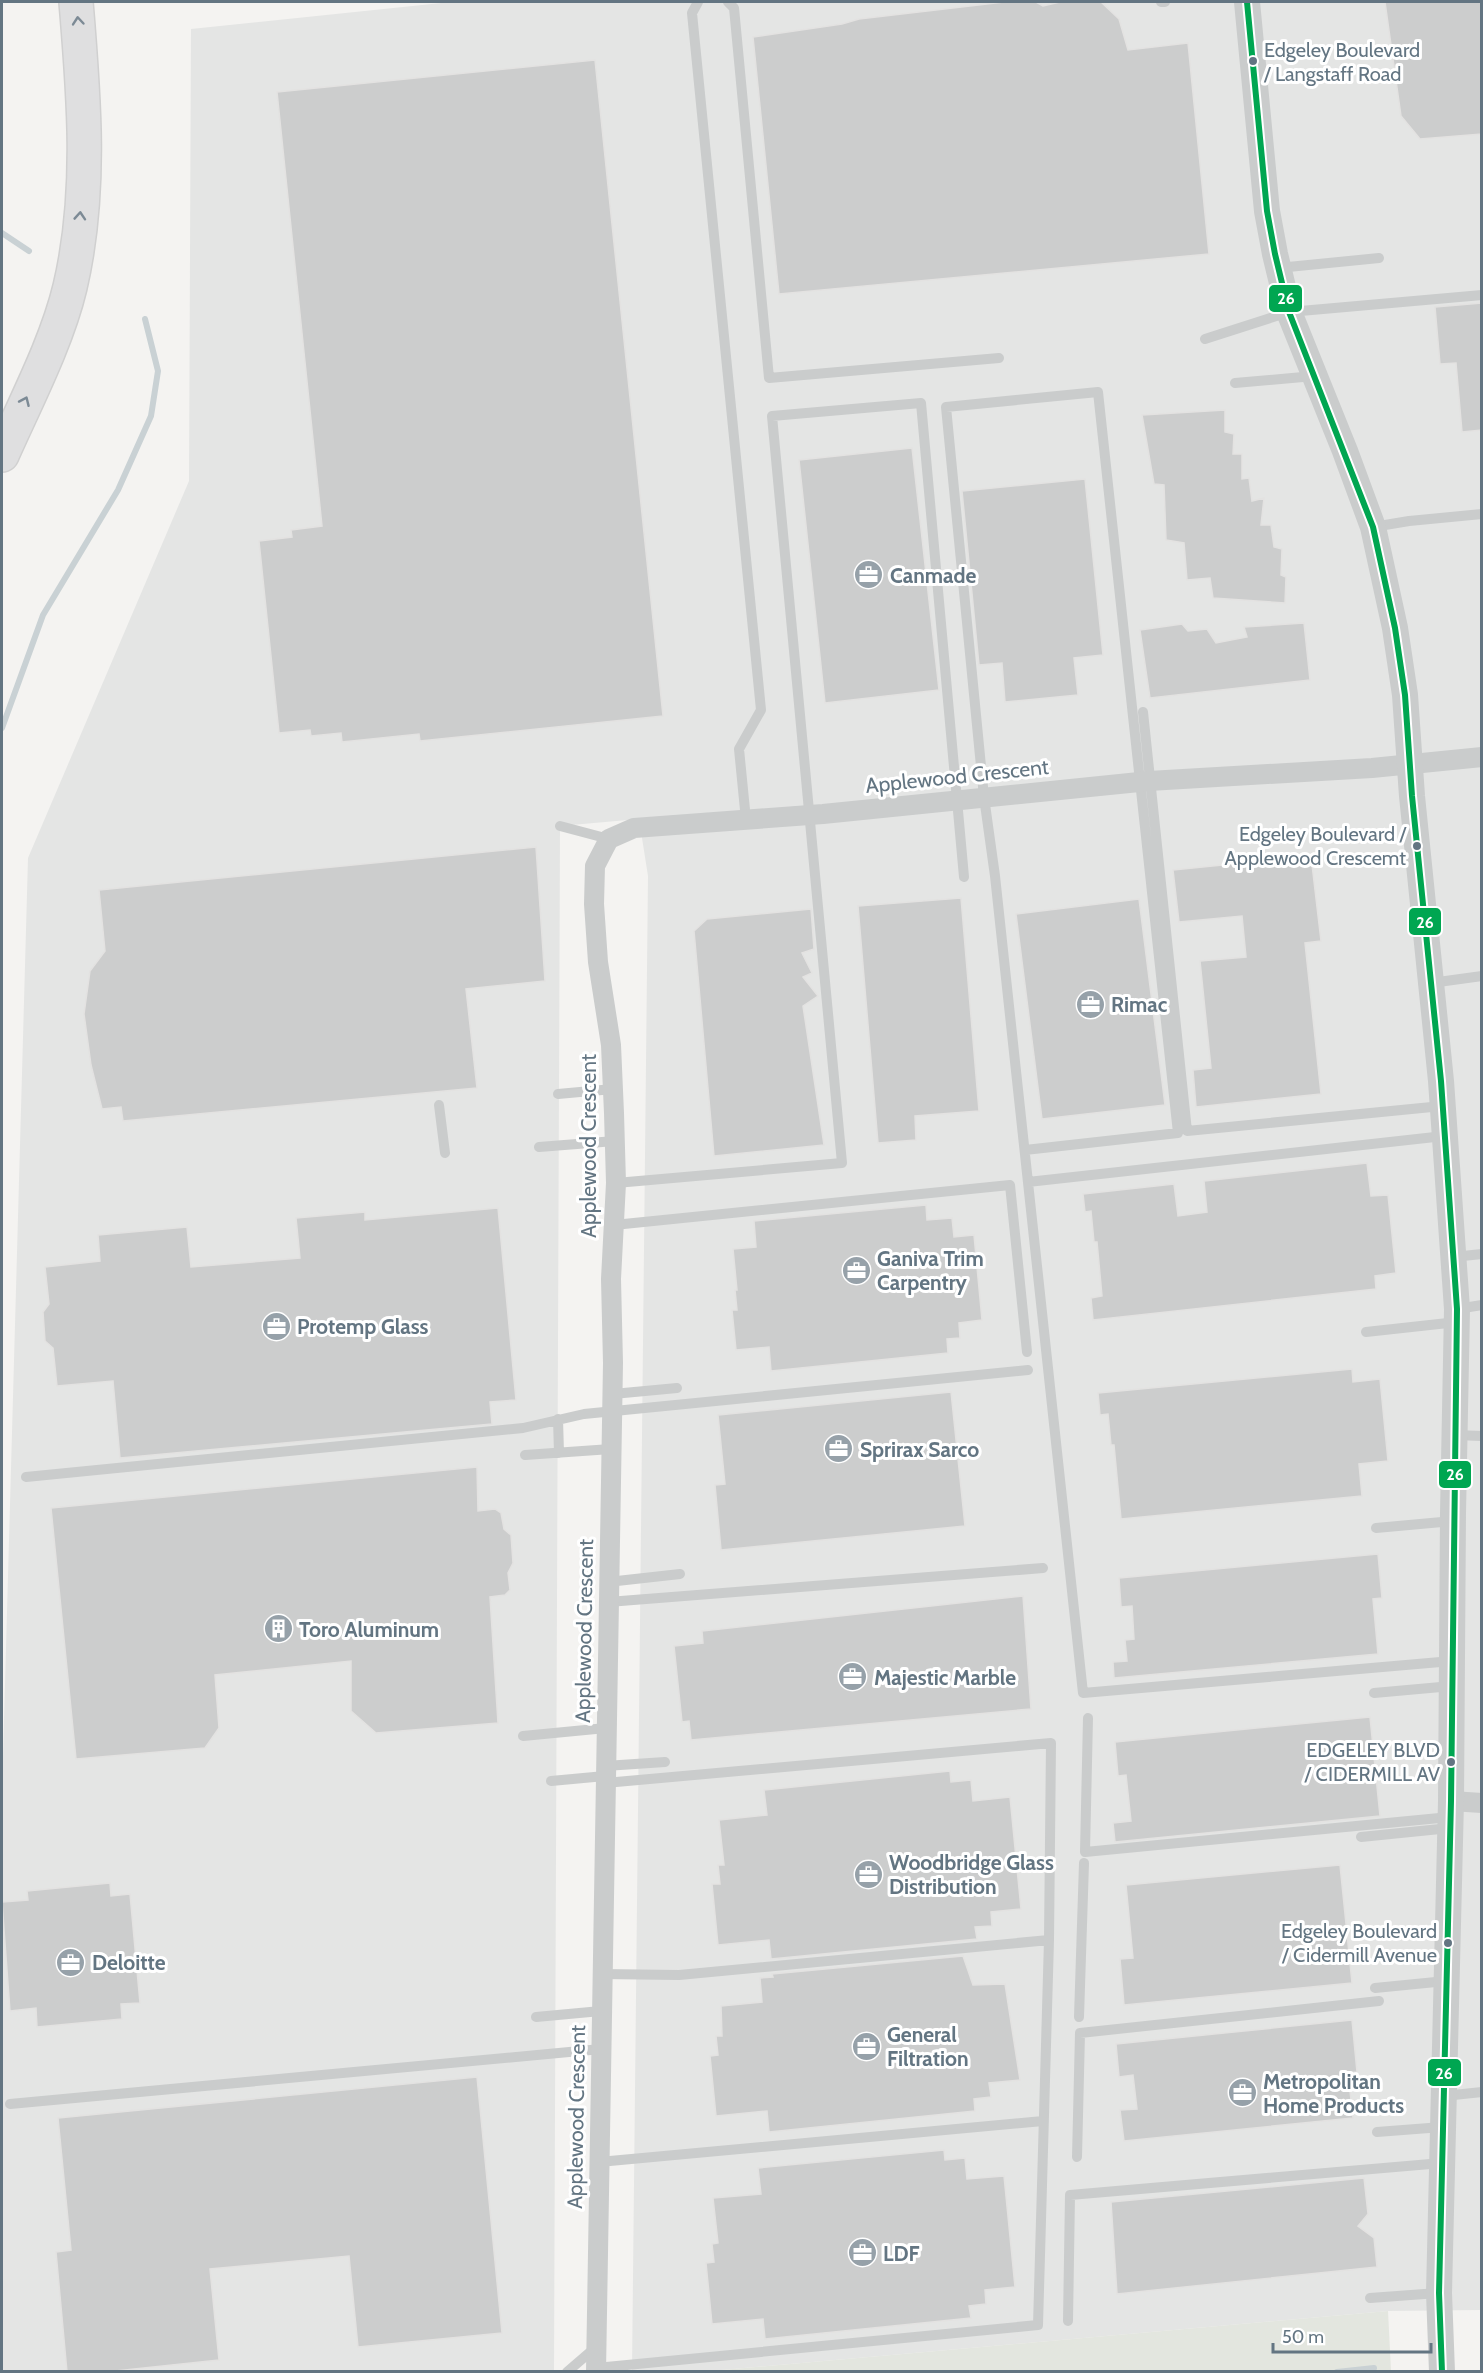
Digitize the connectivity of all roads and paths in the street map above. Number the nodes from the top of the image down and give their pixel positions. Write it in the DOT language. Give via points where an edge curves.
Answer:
graph roads {
  1 [pos="76,2"];
  2 [pos="699,2"];
  3 [pos="728,2"];
  4 [pos="1247,2"];
  5 [pos="1379,258"];
  6 [pos="1278,268"];
  7 [pos="1482,295"];
  8 [pos="1289,312"];
  9 [pos="1205,339"];
  10 [pos="999,358"];
  11 [pos="1315,376"];
  12 [pos="1235,383"];
  13 [pos="2,455"];
  14 [pos="1482,514"];
  15 [pos="1373,527"];
  16 [pos="1143,712"];
  17 [pos="1482,757"];
  18 [pos="1409,764"];
  19 [pos="1144,781"];
  20 [pos="984,797"];
  21 [pos="957,800"];
  22 [pos="810,814"];
  23 [pos="746,820"];
  24 [pos="560,826"];
  25 [pos="609,839"];
  26 [pos="964,877"];
  27 [pos="1482,976"];
  28 [pos="1431,983"];
  29 [pos="613,1089"];
  30 [pos="558,1094"];
  31 [pos="439,1105"];
  32 [pos="1442,1106"];
  33 [pos="1444,1136"];
  34 [pos="615,1141"];
  35 [pos="539,1147"];
  36 [pos="1025,1150"];
  37 [pos="445,1153"];
  38 [pos="1028,1182"];
  39 [pos="616,1183"];
  40 [pos="614,1225"];
  41 [pos="1482,1254"];
  42 [pos="1453,1257"];
  43 [pos="1465,1312"];
  44 [pos="1366,1332"];
  45 [pos="1027,1352"];
  46 [pos="1028,1370"];
  47 [pos="677,1388"];
  48 [pos="613,1402"];
  49 [pos="558,1419"];
  50 [pos="1455,1435"];
  51 [pos="1482,1436"];
  52 [pos="611,1449"];
  53 [pos="559,1453"];
  54 [pos="525,1455"];
  55 [pos="26,1477"];
  56 [pos="1453,1521"];
  57 [pos="1376,1528"];
  58 [pos="1043,1568"];
  59 [pos="680,1574"];
  60 [pos="608,1582"];
  61 [pos="608,1602"];
  62 [pos="1452,1674"];
  63 [pos="1374,1693"];
  64 [pos="1088,1718"];
  65 [pos="606,1728"];
  66 [pos="524,1736"];
  67 [pos="665,1761"];
  68 [pos="605,1775"];
  69 [pos="550,1781"];
  70 [pos="1482,1803"];
  71 [pos="1451,1815"];
  72 [pos="1361,1837"];
  73 [pos="1084,1863"];
  74 [pos="1049,1940"];
  75 [pos="602,1974"];
  76 [pos="1446,1981"];
  77 [pos="1375,1988"];
  78 [pos="1379,2001"];
  79 [pos="602,2011"];
  80 [pos="536,2017"];
  81 [pos="1079,2017"];
  82 [pos="601,2049"];
  83 [pos="1482,2092"];
  84 [pos="1443,2096"];
  85 [pos="10,2104"];
  86 [pos="1043,2121"];
  87 [pos="1443,2127"];
  88 [pos="1377,2132"];
  89 [pos="1077,2157"];
  90 [pos="599,2162"];
  91 [pos="1442,2163"];
  92 [pos="1439,2293"];
  93 [pos="1370,2298"];
  94 [pos="1068,2321"];
  95 [pos="596,2347"];
  96 [pos="596,2370"];
  97 [pos="567,2372"];
  98 [pos="1442,2372"];
  13 -- 1 [label="highway, one-way" via="70,289 78,243 83,87"];
  2 -- 23 [label="lane" via="692,12 761,710 739,749"];
  3 -- 10 [label="lane" via="734,8 769,378"];
  4 -- 6 [label="street" via="1267,211"];
  5 -- 6 [label="lane"];
  6 -- 8 [label="street"];
  7 -- 8 [label="lane"];
  8 -- 9 [label="lane"];
  8 -- 11 [label="street"];
  11 -- 12 [label="lane"];
  11 -- 15 [label="street"];
  14 -- 15 [label="lane"];
  15 -- 18 [label="street" via="1395,628 1405,695"];
  16 -- 19 [label="lane"];
  17 -- 18 [label="street, Applewood Crescent"];
  18 -- 19 [label="street, Applewood Crescent"];
  18 -- 28 [label="street"];
  19 -- 20 [label="street, Applewood Crescent"];
  19 -- 20 [label="lane" via="1098,392 946,406"];
  19 -- 32 [label="lane" via="1186,1131"];
  19 -- 36 [label="lane" via="1178,1133"];
  20 -- 21 [label="street, Applewood Crescent"];
  20 -- 36 [label="lane"];
  21 -- 22 [label="street, Applewood Crescent"];
  21 -- 22 [label="lane" via="921,403 772,416"];
  21 -- 26 [label="lane"];
  22 -- 23 [label="street, Applewood Crescent"];
  22 -- 39 [label="lane" via="842,1163"];
  23 -- 25 [label="street, Applewood Crescent" via="634,828"];
  24 -- 25 [label="lane"];
  25 -- 29 [label="street, Applewood Crescent" via="595,866 594,904"];
  27 -- 28 [label="lane"];
  28 -- 32 [label="street"];
  29 -- 30 [label="lane"];
  29 -- 34 [label="street, Applewood Crescent"];
  31 -- 37 [label="lane"];
  32 -- 33 [label="street"];
  33 -- 38 [label="lane"];
  33 -- 42 [label="street"];
  34 -- 35 [label="lane"];
  34 -- 39 [label="street, Applewood Crescent"];
  36 -- 38 [label="lane"];
  38 -- 62 [label="lane" via="1083,1693"];
  39 -- 40 [label="street, Applewood Crescent"];
  40 -- 45 [label="lane" via="1010,1185"];
  40 -- 48 [label="street, Applewood Crescent" via="610,1279"];
  41 -- 42 [label="lane"];
  42 -- 43 [label="street"];
  43 -- 44 [label="lane"];
  43 -- 50 [label="street"];
  46 -- 48 [label="lane"];
  47 -- 48 [label="lane"];
  48 -- 49 [label="lane"];
  48 -- 52 [label="street, Applewood Crescent"];
  49 -- 53 [label="lane"];
  49 -- 55 [label="lane" via="523,1428"];
  50 -- 51 [label="lane"];
  50 -- 56 [label="street"];
  52 -- 53 [label="lane"];
  52 -- 60 [label="street, Applewood Crescent"];
  53 -- 54 [label="lane"];
  56 -- 57 [label="lane"];
  56 -- 62 [label="street"];
  58 -- 61 [label="lane"];
  59 -- 60 [label="lane"];
  60 -- 61 [label="street, Applewood Crescent"];
  61 -- 65 [label="street, Applewood Crescent"];
  62 -- 63 [label="lane"];
  62 -- 71 [label="street"];
  64 -- 71 [label="lane" via="1085,1852"];
  65 -- 66 [label="lane"];
  65 -- 68 [label="street, Applewood Crescent"];
  67 -- 68 [label="lane"];
  68 -- 69 [label="lane"];
  68 -- 74 [label="lane" via="1052,1743"];
  68 -- 75 [label="street, Applewood Crescent"];
  70 -- 71 [label="street"];
  71 -- 72 [label="lane"];
  71 -- 76 [label="street"];
  73 -- 81 [label="lane"];
  74 -- 75 [label="lane" via="679,1975"];
  74 -- 86 [label="lane"];
  75 -- 79 [label="street, Applewood Crescent"];
  76 -- 77 [label="lane"];
  76 -- 84 [label="street"];
  78 -- 89 [label="lane" via="1080,2033"];
  79 -- 80 [label="lane"];
  79 -- 82 [label="street, Applewood Crescent"];
  82 -- 85 [label="lane"];
  82 -- 90 [label="street, Applewood Crescent"];
  83 -- 84 [label="lane"];
  84 -- 87 [label="street"];
  86 -- 90 [label="lane"];
  86 -- 96 [label="lane" via="1038,2325"];
  87 -- 88 [label="lane"];
  87 -- 91 [label="street"];
  90 -- 95 [label="street, Applewood Crescent"];
  91 -- 92 [label="street"];
  91 -- 94 [label="lane" via="1070,2195"];
  92 -- 93 [label="lane"];
  92 -- 98 [label="street"];
  95 -- 96 [label="street, Applewood Crescent"];
  95 -- 97 [label="lane"];
}
